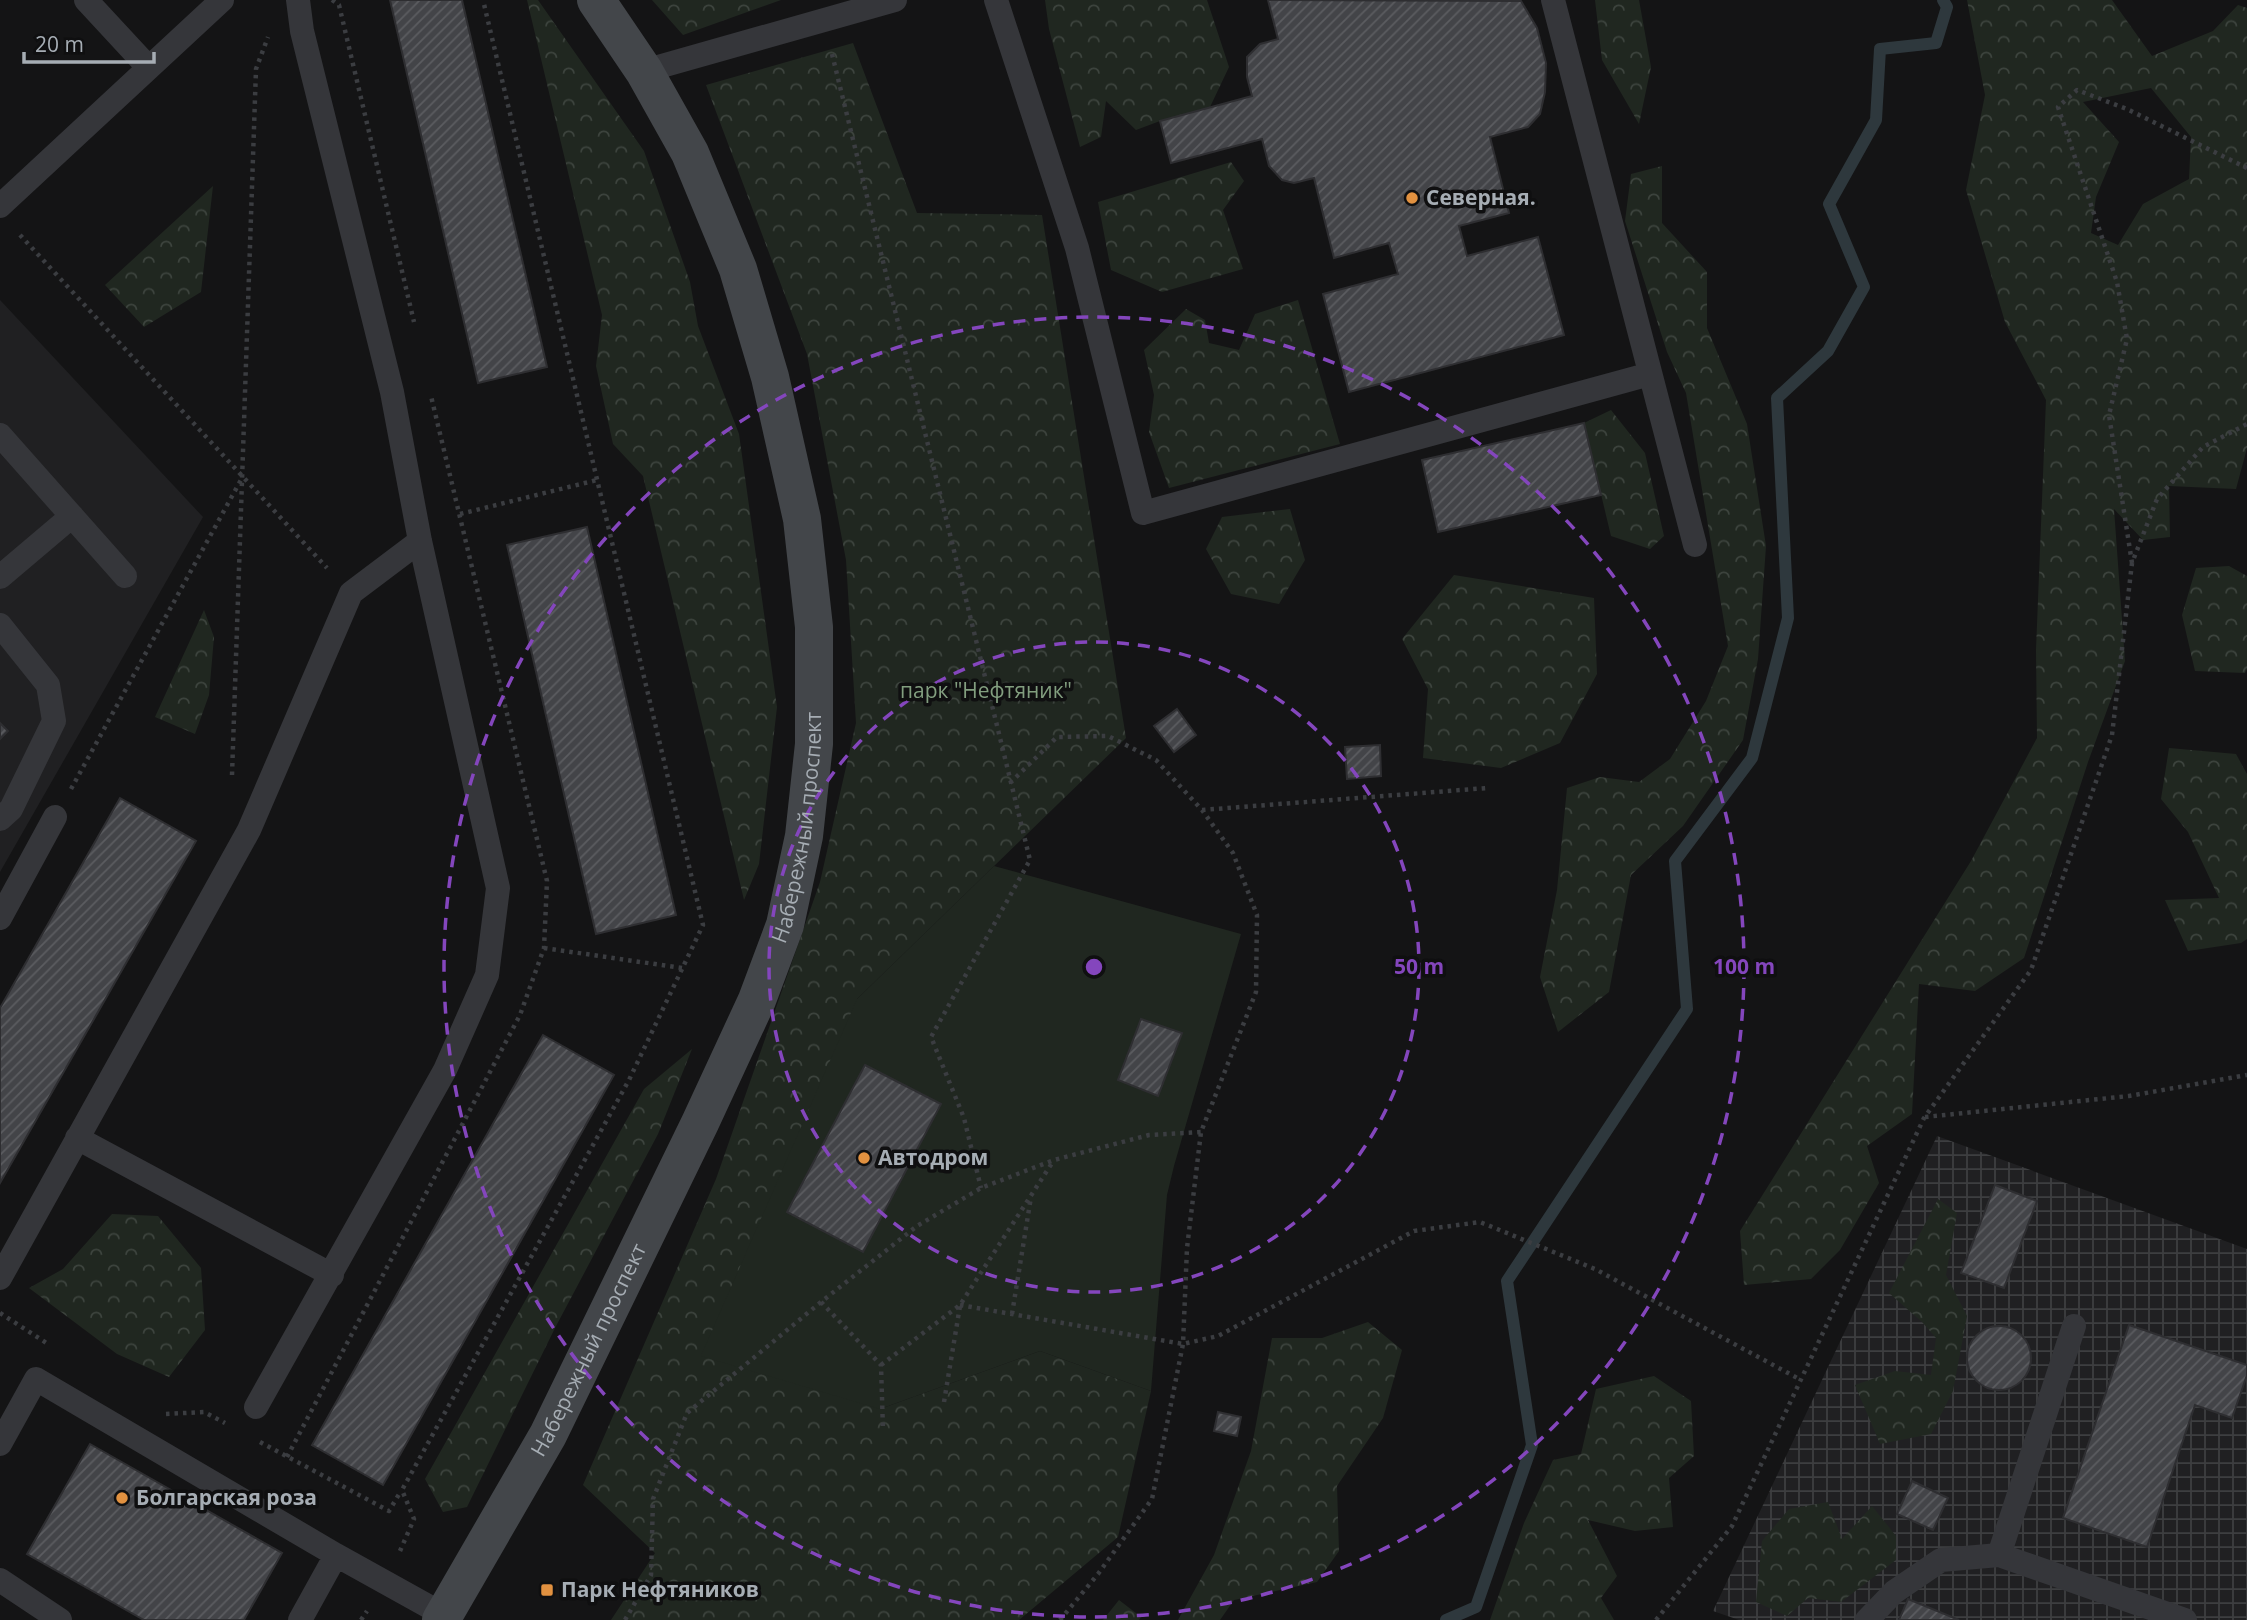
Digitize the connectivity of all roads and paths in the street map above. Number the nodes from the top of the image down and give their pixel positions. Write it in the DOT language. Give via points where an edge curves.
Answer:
graph roads {
  1 [pos="86,0"];
  2 [pos="222,0"];
  3 [pos="298,0"];
  4 [pos="483,0"];
  5 [pos="596,0"];
  6 [pos="895,0"];
  7 [pos="996,0"];
  8 [pos="1553,0"];
  9 [pos="824,20"];
  10 [pos="269,35"];
  11 [pos="148,67"];
  12 [pos="644,71"];
  13 [pos="2247,168"];
  14 [pos="0,206"];
  15 [pos="19,234"];
  16 [pos="1650,374"];
  17 [pos="2247,424"];
  18 [pos="0,435"];
  19 [pos="242,477"];
  20 [pos="597,480"];
  21 [pos="460,514"];
  22 [pos="72,516"];
  23 [pos="420,541"];
  24 [pos="1695,545"];
  25 [pos="2132,564"];
  26 [pos="125,576"];
  27 [pos="0,577"];
  28 [pos="351,593"];
  29 [pos="0,625"];
  30 [pos="1010,783"];
  31 [pos="232,786"];
  32 [pos="1487,788"];
  33 [pos="1202,810"];
  34 [pos="55,817"];
  35 [pos="0,819"];
  36 [pos="0,918"];
  37 [pos="544,948"];
  38 [pos="682,968"];
  39 [pos="2247,1075"];
  40 [pos="1924,1118"];
  41 [pos="1201,1132"];
  42 [pos="77,1138"];
  43 [pos="1054,1160"];
  44 [pos="981,1188"];
  45 [pos="1031,1194"];
  46 [pos="332,1275"];
  47 [pos="0,1279"];
  48 [pos="821,1302"];
  49 [pos="960,1305"];
  50 [pos="0,1313"];
  51 [pos="1012,1314"];
  52 [pos="2074,1326"];
  53 [pos="1183,1345"];
  54 [pos="56,1349"];
  55 [pos="881,1365"];
  56 [pos="1801,1380"];
  57 [pos="944,1402"];
  58 [pos="256,1407"];
  59 [pos="156,1414"];
  60 [pos="233,1428"];
  61 [pos="883,1430"];
  62 [pos="254,1439"];
  63 [pos="0,1444"];
  64 [pos="402,1490"];
  65 [pos="1999,1555"];
  66 [pos="336,1556"];
  67 [pos="0,1580"];
  68 [pos="384,1582"];
  69 [pos="443,1618"];
  70 [pos="60,1620"];
  71 [pos="300,1620"];
  72 [pos="361,1620"];
  73 [pos="625,1620"];
  74 [pos="1060,1620"];
  75 [pos="1656,1620"];
  76 [pos="1867,1620"];
  77 [pos="2185,1620"];
  1 -- 11 [label="lane"];
  2 -- 11 [label="lane"];
  3 -- 23 [label="lane" via="392,392"];
  4 -- 20 [label="path"];
  5 -- 12 [label="main road, Набережный проспект"];
  6 -- 9 [label="lane"];
  7 -- 16 [label="lane" via="1077,248 1143,513"];
  8 -- 16 [label="lane"];
  9 -- 12 [label="lane"];
  9 -- 30 [label="path"];
  10 -- 19 [label="path" via="256,69"];
  11 -- 14 [label="lane"];
  12 -- 69 [label="main road, Набережный проспект" via="690,153 738,270 770,377 802,519 814,627 814,744 804,836 785,925 757,1000 548,1434"];
  13 -- 25 [label="path" via="2127,109 2077,90 2058,107 2117,282 2127,340 2109,415"];
  15 -- 19 [label="path"];
  16 -- 24 [label="lane"];
  17 -- 25 [label="path" via="2203,447 2157,499"];
  18 -- 22 [label="lane"];
  19 -- 28 [label="path"];
  19 -- 31 [label="path"];
  19 -- 34 [label="path"];
  20 -- 21 [label="path"];
  20 -- 38 [label="path" via="703,925"];
  22 -- 26 [label="lane"];
  22 -- 27 [label="lane"];
  23 -- 28 [label="lane"];
  23 -- 46 [label="lane" via="498,888 487,975 445,1070"];
  25 -- 40 [label="path" via="2112,735 2031,970"];
  28 -- 42 [label="lane" via="249,830"];
  29 -- 35 [label="lane" via="48,684 54,721 11,809"];
  30 -- 33 [label="path" via="1057,737 1108,736 1156,760"];
  30 -- 44 [label="path" via="1030,860 931,1037 964,1118"];
  32 -- 33 [label="path"];
  33 -- 41 [label="path" via="1233,853 1257,915 1256,992"];
  34 -- 36 [label="lane"];
  37 -- 38 [label="path"];
  38 -- 64 [label="path" via="629,1080"];
  39 -- 40 [label="path" via="2129,1096"];
  40 -- 56 [label="path"];
  41 -- 43 [label="path" via="1149,1135"];
  41 -- 53 [label="path" via="1187,1248"];
  42 -- 46 [label="lane"];
  42 -- 47 [label="lane"];
  43 -- 44 [label="path"];
  43 -- 45 [label="path"];
  44 -- 48 [label="path" via="918,1226"];
  45 -- 49 [label="path"];
  45 -- 51 [label="path"];
  46 -- 58 [label="lane"];
  48 -- 55 [label="path"];
  48 -- 73 [label="path" via="687,1413 653,1499 651,1575"];
  49 -- 51 [label="path"];
  49 -- 55 [label="path"];
  49 -- 57 [label="path"];
  50 -- 54 [label="path"];
  51 -- 53 [label="path"];
  52 -- 65 [label="lane"];
  53 -- 56 [label="path" via="1218,1336 1414,1231 1480,1222 1595,1269"];
  53 -- 74 [label="path" via="1152,1499"];
  55 -- 61 [label="path"];
  56 -- 75 [label="path" via="1732,1526"];
  59 -- 60 [label="path" via="204,1412"];
  62 -- 64 [label="path" via="388,1511"];
  63 -- 66 [label="lane" via="36,1379"];
  64 -- 68 [label="path" via="414,1519"];
  65 -- 76 [label="lane" via="1941,1560 1894,1592"];
  65 -- 77 [label="lane"];
  66 -- 68 [label="lane"];
  66 -- 71 [label="lane"];
  67 -- 70 [label="lane"];
  68 -- 69 [label="lane"];
  68 -- 72 [label="path"];
}
